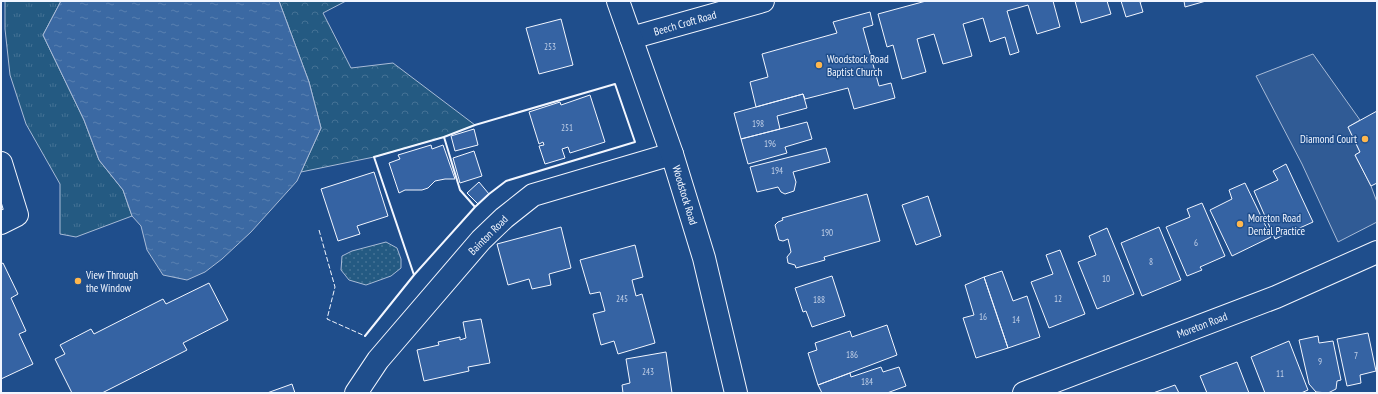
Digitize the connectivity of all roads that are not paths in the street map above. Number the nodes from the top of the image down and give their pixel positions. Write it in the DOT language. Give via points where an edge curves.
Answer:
graph roads {
  1 [pos="618,1"];
  2 [pos="763,1"];
  3 [pos="631,38"];
  4 [pos="672,154"];
  5 [pos="1,163"];
  6 [pos="1,223"];
  7 [pos="1377,252"];
  8 [pos="356,393"];
  9 [pos="736,393"];
  10 [pos="1024,393"];
  1 -- 3 [label="main road, Woodstock Road"];
  2 -- 3 [label="main road, Beech Croft Road"];
  3 -- 4 [label="main road, Woodstock Road"];
  4 -- 8 [label="main road, Bainton Road" via="533,195 481,240 378,360"];
  4 -- 9 [label="main road, Woodstock Road" via="704,258"];
  5 -- 6 [label="main road" via="17,216"];
  7 -- 10 [label="main road, Moreton Road" via="1276,297"];
}
